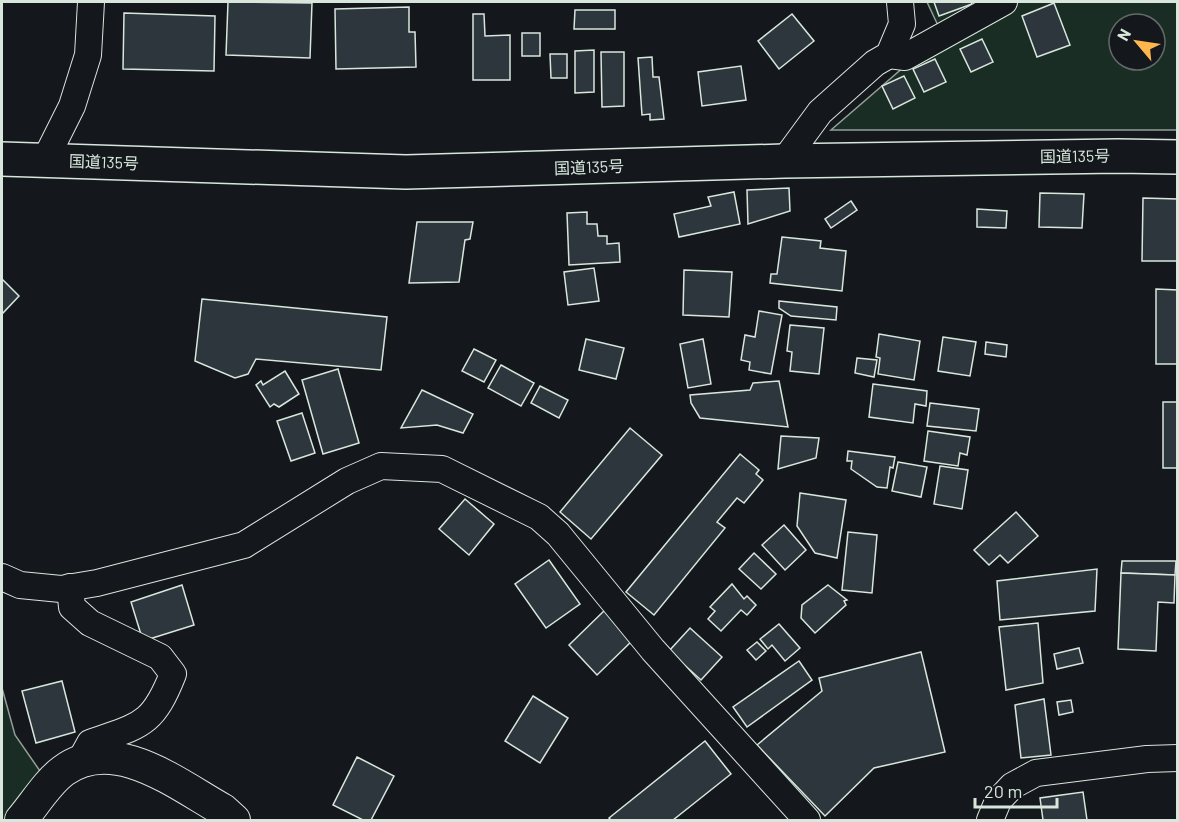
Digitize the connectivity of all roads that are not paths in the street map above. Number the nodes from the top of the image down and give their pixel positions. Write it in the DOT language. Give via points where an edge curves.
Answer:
graph roads {
  1 [pos="91,2"];
  2 [pos="900,2"];
  3 [pos="1004,2"];
  4 [pos="889,55"];
  5 [pos="1178,157"];
  6 [pos="2,159"];
  7 [pos="45,160"];
  8 [pos="784,161"];
  9 [pos="2,577"];
  10 [pos="70,587"];
  11 [pos="1178,758"];
  12 [pos="79,763"];
  13 [pos="21,820"];
  14 [pos="234,820"];
  15 [pos="807,820"];
  16 [pos="990,820"];
  1 -- 7 [label="street" via="88,55 72,106"];
  2 -- 4 [label="street" via="902,24"];
  3 -- 4 [label="street" via="904,57"];
  4 -- 8 [label="street" via="820,112"];
  5 -- 8 [label="highway, 国道135号"];
  6 -- 7 [label="highway, 国道135号"];
  7 -- 8 [label="highway, 国道135号" via="406,172"];
  9 -- 10 [label="street" via="20,585"];
  10 -- 12 [label="street" via="72,607 90,623 160,657 173,674 151,717 136,727 90,743"];
  10 -- 15 [label="street" via="244,545 346,481 381,466 442,469 539,517 558,534 653,650"];
  11 -- 16 [label="street" via="1036,773 1012,786 998,801"];
  12 -- 13 [label="street" via="63,771"];
  12 -- 14 [label="street" via="97,755 138,763 224,810"];
}
